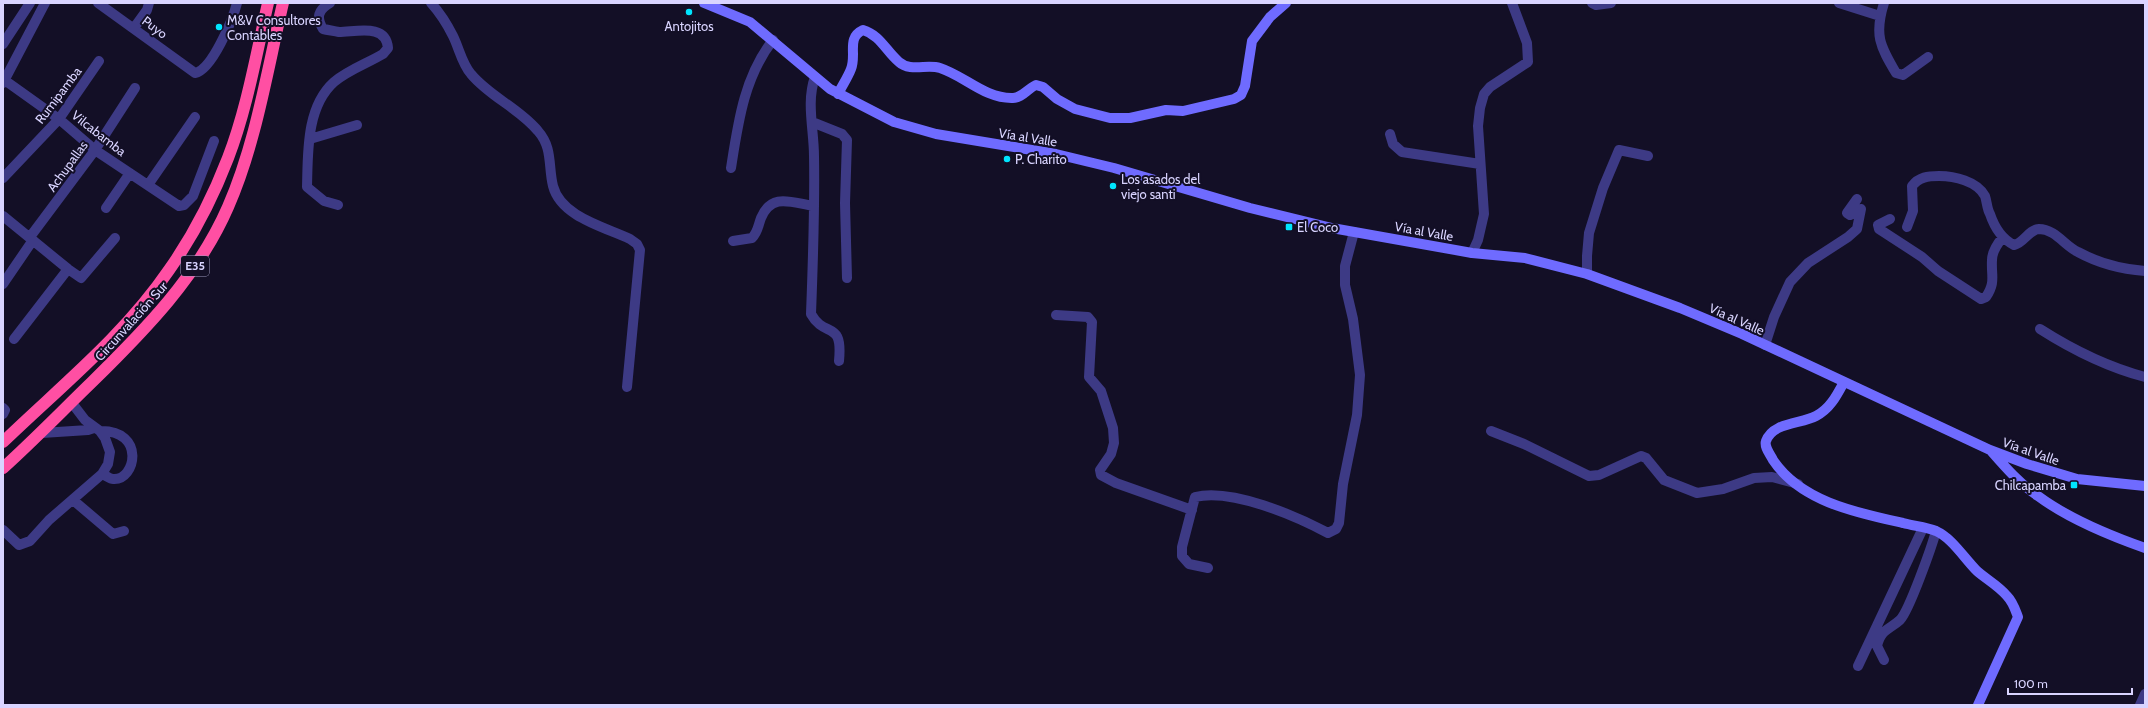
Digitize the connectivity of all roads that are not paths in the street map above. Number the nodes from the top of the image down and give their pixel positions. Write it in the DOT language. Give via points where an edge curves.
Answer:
graph roads {
  1 [pos="30,3"];
  2 [pos="98,3"];
  3 [pos="149,3"];
  4 [pos="236,3"];
  5 [pos="268,3"];
  6 [pos="330,3"];
  7 [pos="431,3"];
  8 [pos="704,3"];
  9 [pos="1286,3"];
  10 [pos="1512,3"];
  11 [pos="1592,3"];
  12 [pos="1611,3"];
  13 [pos="1839,3"];
  14 [pos="1884,3"];
  15 [pos="43,4"];
  16 [pos="283,4"];
  17 [pos="1880,16"];
  18 [pos="134,28"];
  19 [pos="773,40"];
  20 [pos="3,44"];
  21 [pos="1928,57"];
  22 [pos="99,61"];
  23 [pos="815,77"];
  24 [pos="4,81"];
  25 [pos="135,88"];
  26 [pos="838,94"];
  27 [pos="195,117"];
  28 [pos="59,119"];
  29 [pos="812,122"];
  30 [pos="357,125"];
  31 [pos="1390,134"];
  32 [pos="310,139"];
  33 [pos="214,141"];
  34 [pos="95,150"];
  35 [pos="1648,156"];
  36 [pos="1480,164"];
  37 [pos="731,168"];
  38 [pos="130,173"];
  39 [pos="3,178"];
  40 [pos="148,185"];
  41 [pos="1857,199"];
  42 [pos="338,205"];
  43 [pos="814,206"];
  44 [pos="106,208"];
  45 [pos="3,216"];
  46 [pos="1890,219"];
  47 [pos="1907,227"];
  48 [pos="1354,232"];
  49 [pos="2003,237"];
  50 [pos="115,238"];
  51 [pos="32,239"];
  52 [pos="733,241"];
  53 [pos="1472,253"];
  54 [pos="68,270"];
  55 [pos="2145,271"];
  56 [pos="1588,274"];
  57 [pos="847,278"];
  58 [pos="3,284"];
  59 [pos="1056,315"];
  60 [pos="2040,329"];
  61 [pos="14,339"];
  62 [pos="1765,345"];
  63 [pos="839,361"];
  64 [pos="2145,378"];
  65 [pos="1844,382"];
  66 [pos="627,388"];
  67 [pos="72,403"];
  68 [pos="81,414"];
  69 [pos="97,429"];
  70 [pos="69,431"];
  71 [pos="1491,431"];
  72 [pos="42,433"];
  73 [pos="3,442"];
  74 [pos="1990,450"];
  75 [pos="3,468"];
  76 [pos="102,474"];
  77 [pos="1798,484"];
  78 [pos="2145,486"];
  79 [pos="73,500"];
  80 [pos="1192,510"];
  81 [pos="1923,528"];
  82 [pos="3,530"];
  83 [pos="124,531"];
  84 [pos="1936,531"];
  85 [pos="2145,548"];
  86 [pos="1208,568"];
  87 [pos="1884,660"];
  88 [pos="1858,666"];
  89 [pos="2145,694"];
  90 [pos="1978,705"];
  91 [pos="2140,705"];
  1 -- 20 [label="street"];
  2 -- 18 [label="street, Puyo"];
  3 -- 18 [label="street"];
  4 -- 18 [label="street, Puyo" via="233,18 204,70 195,73"];
  5 -- 73 [label="highway, Circunvalación Sur / E35" via="235,136 215,190 200,219 169,270 134,314"];
  6 -- 32 [label="street" via="318,16 323,29 337,32 371,30 382,34 387,40 388,48 383,54 334,81 319,103"];
  7 -- 66 [label="street" via="453,35 470,73 484,87 522,114 539,132 550,157 553,186 558,197 573,211 637,244 640,250"];
  8 -- 19 [label="main road, Vía al Valle" via="748,21"];
  9 -- 26 [label="main road" via="1270,17 1252,42 1248,74 1241,94 1234,99 1196,109 1166,110 1130,118 1110,118 1075,109 1036,85 1021,97 1001,97 939,68 910,67 899,62 873,33 863,30 856,33 853,39 851,69"];
  10 -- 36 [label="street" via="1527,43 1528,62 1498,81 1484,94 1478,126"];
  11 -- 12 [label="street"];
  13 -- 17 [label="street"];
  14 -- 17 [label="street"];
  15 -- 24 [label="street"];
  16 -- 67 [label="highway, Circunvalación Sur / E35" via="248,153 218,230 180,288 111,365"];
  17 -- 21 [label="street" via="1878,32 1884,53 1896,73 1903,75"];
  19 -- 23 [label="main road, Vía al Valle"];
  19 -- 37 [label="street" via="751,78 739,119"];
  22 -- 28 [label="street, Rumipamba"];
  23 -- 26 [label="main road, Vía al Valle"];
  23 -- 29 [label="street" via="811,88"];
  24 -- 28 [label="street, Vilcabamba"];
  25 -- 34 [label="street, Achupallas"];
  26 -- 48 [label="main road, Vía al Valle" via="876,114 918,130 1078,159 1250,208"];
  27 -- 40 [label="street"];
  28 -- 34 [label="street, Vilcabamba"];
  28 -- 39 [label="street, Rumipamba"];
  29 -- 43 [label="street"];
  29 -- 57 [label="street" via="842,134 847,140"];
  30 -- 32 [label="street"];
  31 -- 36 [label="street" via="1393,144 1402,152"];
  32 -- 42 [label="street" via="308,187 324,200"];
  33 -- 40 [label="street, Vilcabamba" via="193,196 184,205 179,206"];
  34 -- 38 [label="street, Vilcabamba"];
  34 -- 51 [label="street, Achupallas"];
  35 -- 56 [label="street" via="1619,150 1603,188 1590,233"];
  36 -- 53 [label="street" via="1484,214"];
  38 -- 40 [label="street, Vilcabamba"];
  38 -- 44 [label="street"];
  41 -- 62 [label="street" via="1847,213 1850,215 1861,210 1857,229 1808,263 1790,282"];
  43 -- 52 [label="street" via="775,202 765,210 757,233 752,238"];
  43 -- 63 [label="street" via="811,314 816,322 833,330 839,337"];
  45 -- 51 [label="street"];
  46 -- 49 [label="street" via="1878,226 1878,229 1981,299 1986,297 1994,282 1992,259"];
  47 -- 49 [label="street" via="1913,212 1912,186 1916,181 1925,176 1956,177 1978,189 1984,196 1990,214"];
  48 -- 53 [label="main road, Vía al Valle"];
  48 -- 80 [label="street" via="1346,266 1345,285 1353,319 1360,375 1357,415 1342,484 1339,523 1336,529 1328,533 1281,512 1251,502 1224,497 1195,497"];
  49 -- 55 [label="street" via="2014,245 2020,244 2034,230 2048,231 2076,251 2105,265 2122,270"];
  50 -- 54 [label="street" via="81,278"];
  51 -- 54 [label="street"];
  51 -- 58 [label="street, Achupallas"];
  53 -- 56 [label="main road, Vía al Valle" via="1525,258"];
  54 -- 61 [label="street"];
  56 -- 62 [label="main road, Vía al Valle" via="1680,308"];
  59 -- 80 [label="street" via="1088,317 1092,322 1089,377 1101,391 1113,428 1114,443 1111,454 1100,470 1101,475 1116,483"];
  60 -- 64 [label="street" via="2069,348"];
  62 -- 65 [label="main road, Vía al Valle"];
  65 -- 74 [label="main road, Vía al Valle"];
  65 -- 77 [label="main road" via="1831,404 1817,416 1782,427 1770,434 1766,442 1768,451 1777,465"];
  67 -- 68 [label="street"];
  67 -- 72 [label="highway, Circunvalación Sur / E35"];
  68 -- 69 [label="street"];
  68 -- 70 [label="street"];
  69 -- 70 [label="street"];
  69 -- 76 [label="street" via="105,438 110,458"];
  69 -- 76 [label="street" via="116,432 127,441 133,455 130,468 120,478 113,479"];
  70 -- 72 [label="street"];
  71 -- 77 [label="street" via="1589,476 1599,475 1641,456 1646,458 1664,480 1697,492 1723,489 1754,478 1772,478"];
  72 -- 75 [label="highway, Circunvalación Sur / E35"];
  74 -- 78 [label="main road, Vía al Valle" via="2077,479"];
  74 -- 85 [label="main road" via="2032,492 2063,512"];
  76 -- 79 [label="street"];
  77 -- 81 [label="main road" via="1822,499 1850,511"];
  79 -- 82 [label="street" via="24,545 19,545"];
  79 -- 83 [label="street" via="113,534"];
  80 -- 86 [label="street" via="1182,556 1189,564"];
  81 -- 84 [label="main road"];
  81 -- 88 [label="street"];
  84 -- 87 [label="street" via="1932,547 1901,619 1879,637 1876,646"];
  84 -- 90 [label="main road" via="1977,571 2007,595 2018,617"];
  89 -- 91 [label="street"];
}
